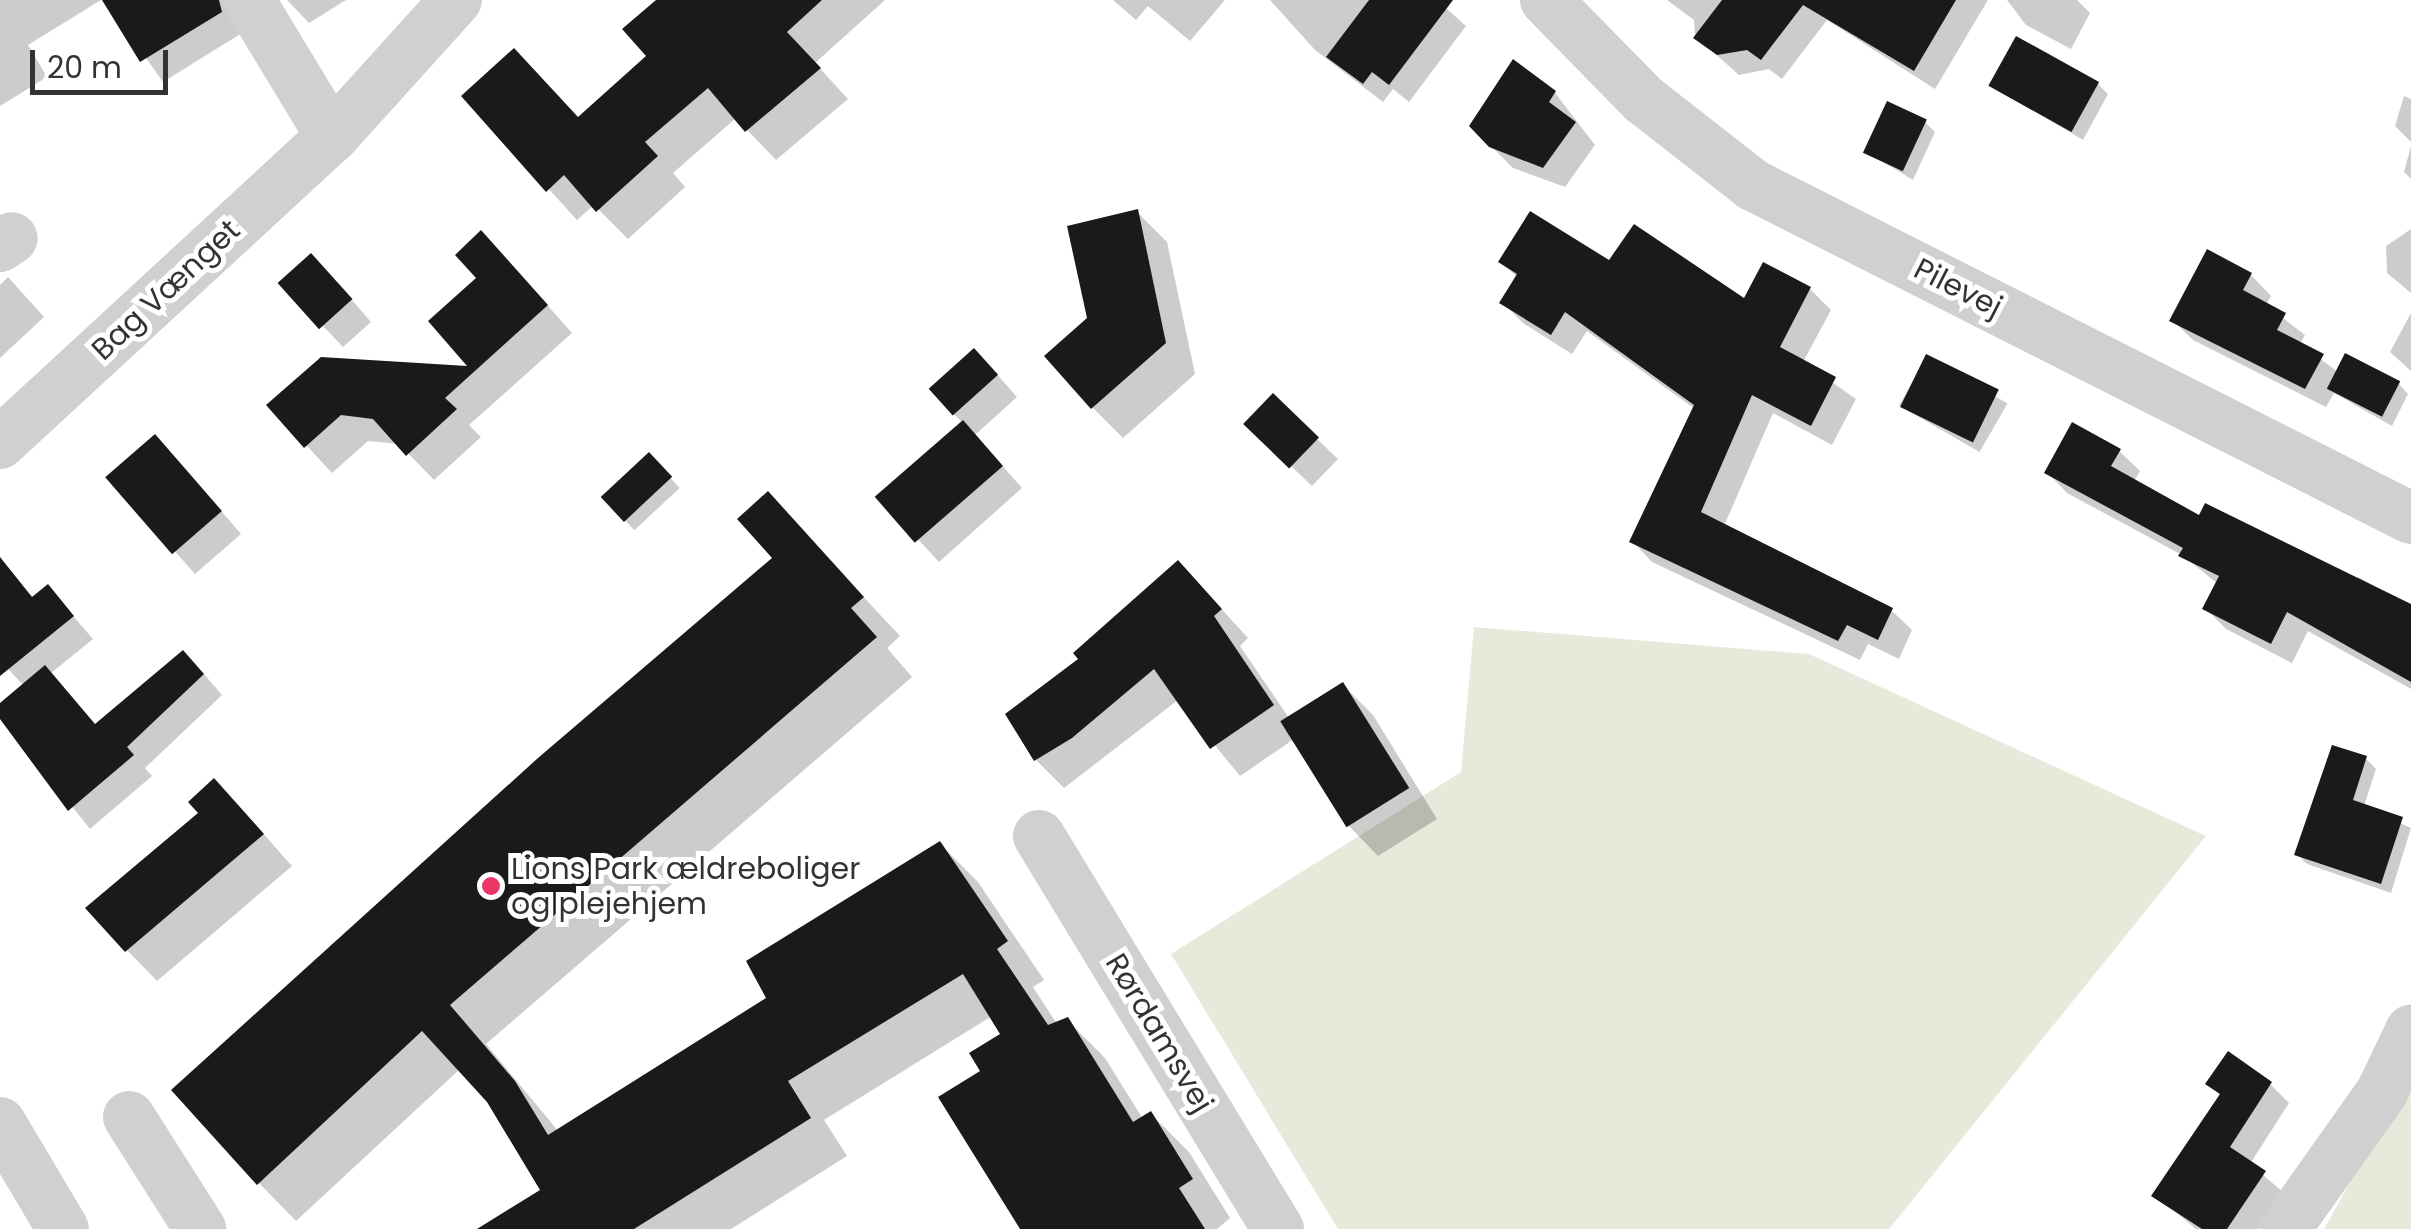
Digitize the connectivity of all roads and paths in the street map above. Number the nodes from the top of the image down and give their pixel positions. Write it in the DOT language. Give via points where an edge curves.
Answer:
graph roads {
  1 [pos="249,0"];
  2 [pos="456,0"];
  3 [pos="1546,0"];
  4 [pos="332,137"];
  5 [pos="0,444"];
  6 [pos="2411,518"];
  7 [pos="1039,836"];
  8 [pos="2411,1032"];
  9 [pos="129,1118"];
  10 [pos="0,1123"];
  11 [pos="63,1229"];
  12 [pos="200,1229"];
  13 [pos="1278,1229"];
  14 [pos="2285,1229"];
  1 -- 4 [label="street"];
  2 -- 4 [label="street, Bag Vænget"];
  3 -- 6 [label="street, Pilevej" via="1643,99 1753,184"];
  4 -- 5 [label="street, Bag Vænget"];
  7 -- 13 [label="street, Rørdamsvej"];
  8 -- 14 [label="street" via="2382,1092"];
  9 -- 12 [label="street"];
  10 -- 11 [label="street"];
}
